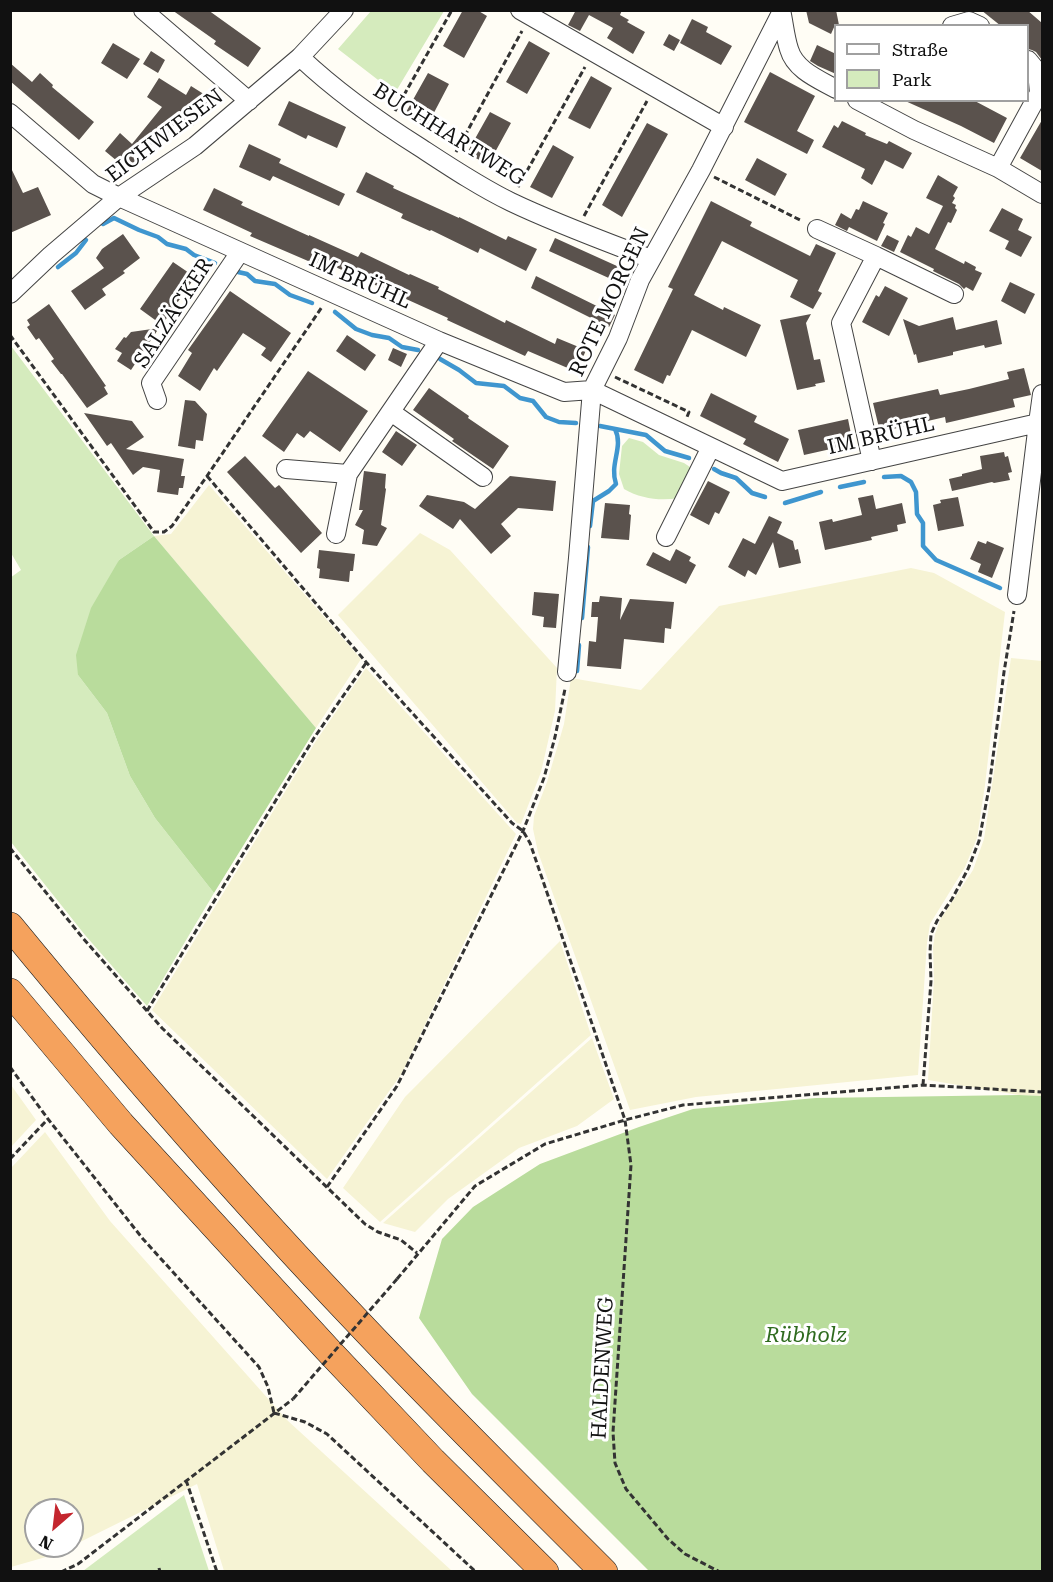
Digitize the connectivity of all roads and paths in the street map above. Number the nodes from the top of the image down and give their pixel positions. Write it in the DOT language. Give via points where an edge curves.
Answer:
graph roads {
  1 [pos="144,10"];
  2 [pos="344,10"];
  3 [pos="452,10"];
  4 [pos="781,12"];
  5 [pos="526,14"];
  6 [pos="959,24"];
  7 [pos="976,24"];
  8 [pos="593,52"];
  9 [pos="300,57"];
  10 [pos="1029,61"];
  11 [pos="655,88"];
  12 [pos="834,88"];
  13 [pos="249,100"];
  14 [pos="861,102"];
  15 [pos="10,113"];
  16 [pos="386,126"];
  17 [pos="724,127"];
  18 [pos="448,166"];
  19 [pos="998,168"];
  20 [pos="701,170"];
  21 [pos="1042,194"];
  22 [pos="119,197"];
  23 [pos="510,202"];
  24 [pos="817,229"];
  25 [pos="576,231"];
  26 [pos="240,252"];
  27 [pos="876,256"];
  28 [pos="651,260"];
  29 [pos="10,294"];
  30 [pos="332,294"];
  31 [pos="954,294"];
  32 [pos="10,334"];
  33 [pos="440,341"];
  34 [pos="602,370"];
  35 [pos="592,390"];
  36 [pos="1042,394"];
  37 [pos="157,400"];
  38 [pos="391,412"];
  39 [pos="1038,423"];
  40 [pos="679,432"];
  41 [pos="711,447"];
  42 [pos="872,461"];
  43 [pos="286,469"];
  44 [pos="348,474"];
  45 [pos="207,476"];
  46 [pos="483,477"];
  47 [pos="1037,483"];
  48 [pos="336,534"];
  49 [pos="666,537"];
  50 [pos="1017,595"];
  51 [pos="366,662"];
  52 [pos="567,672"];
  53 [pos="523,831"];
  54 [pos="10,848"];
  55 [pos="10,926"];
  56 [pos="10,992"];
  57 [pos="147,1011"];
  58 [pos="10,1067"];
  59 [pos="923,1085"];
  60 [pos="1042,1092"];
  61 [pos="48,1119"];
  62 [pos="625,1120"];
  63 [pos="10,1159"];
  64 [pos="327,1187"];
  65 [pos="417,1253"];
  66 [pos="274,1413"];
  67 [pos="186,1480"];
  68 [pos="61,1572"];
  69 [pos="217,1572"];
  70 [pos="476,1572"];
  71 [pos="545,1572"];
  72 [pos="604,1572"];
  73 [pos="720,1572"];
  1 -- 13 [label="street"];
  2 -- 9 [label="street, EICHWIESEN"];
  3 -- 16 [label="path"];
  4 -- 12 [label="street" via="789,51 797,63"];
  4 -- 17 [label="street, ROTE MORGEN"];
  5 -- 8 [label="street"];
  5 -- 18 [label="path"];
  6 -- 7 [label="street"];
  8 -- 11 [label="street"];
  8 -- 23 [label="path"];
  9 -- 13 [label="street, EICHWIESEN"];
  9 -- 16 [label="street, BUCHHARTWEG"];
  10 -- 19 [label="street" via="1037,71 1039,93"];
  11 -- 17 [label="street"];
  11 -- 25 [label="path"];
  13 -- 22 [label="street, EICHWIESEN" via="195,146"];
  14 -- 19 [label="street"];
  15 -- 22 [label="street, IM BRÜHL" via="93,184"];
  16 -- 18 [label="street, BUCHHARTWEG"];
  17 -- 20 [label="street, ROTE MORGEN"];
  18 -- 23 [label="street, BUCHHARTWEG"];
  19 -- 21 [label="street"];
  20 -- 24 [label="path"];
  20 -- 28 [label="street, ROTE MORGEN"];
  22 -- 26 [label="street, IM BRÜHL"];
  22 -- 29 [label="street, EICHWIESEN"];
  23 -- 25 [label="street, BUCHHARTWEG"];
  24 -- 27 [label="street"];
  25 -- 28 [label="street, BUCHHARTWEG"];
  26 -- 30 [label="street, IM BRÜHL"];
  26 -- 37 [label="street, SALZÄCKER" via="151,383"];
  27 -- 31 [label="street"];
  27 -- 42 [label="street" via="842,323"];
  28 -- 34 [label="street, ROTE MORGEN"];
  30 -- 33 [label="street, IM BRÜHL"];
  30 -- 45 [label="path"];
  32 -- 45 [label="path" via="154,532 164,532 172,526"];
  33 -- 35 [label="street, IM BRÜHL" via="564,392"];
  33 -- 38 [label="street"];
  34 -- 35 [label="street, ROTE MORGEN"];
  34 -- 40 [label="path" via="689,412"];
  35 -- 40 [label="street, IM BRÜHL"];
  35 -- 52 [label="street, ROTE MORGEN"];
  36 -- 39 [label="street"];
  38 -- 44 [label="street"];
  38 -- 46 [label="street"];
  39 -- 42 [label="street, IM BRÜHL"];
  39 -- 47 [label="street"];
  40 -- 41 [label="street, IM BRÜHL"];
  41 -- 42 [label="street, IM BRÜHL" via="782,481"];
  41 -- 49 [label="street"];
  43 -- 44 [label="street"];
  44 -- 48 [label="street"];
  45 -- 51 [label="path"];
  47 -- 50 [label="street"];
  50 -- 59 [label="path" via="979,841 968,869 931,934"];
  51 -- 53 [label="path"];
  51 -- 57 [label="path" via="314,738"];
  52 -- 53 [label="path" via="544,778"];
  53 -- 62 [label="path, HALDENWEG"];
  53 -- 64 [label="path" via="398,1086"];
  54 -- 57 [label="path"];
  55 -- 72 [label="highway" via="96,1031 354,1318"];
  56 -- 71 [label="highway" via="121,1124 319,1341"];
  57 -- 64 [label="path"];
  58 -- 61 [label="path"];
  59 -- 60 [label="path"];
  59 -- 62 [label="path" via="683,1105"];
  61 -- 63 [label="path"];
  61 -- 66 [label="path" via="143,1239 259,1367"];
  62 -- 65 [label="path" via="545,1144 475,1186"];
  62 -- 73 [label="path, HALDENWEG" via="631,1165 613,1432 615,1463 626,1489 668,1539 685,1554"];
  64 -- 65 [label="path" via="365,1224 401,1240"];
  65 -- 66 [label="path, bridge" via="293,1399"];
  66 -- 67 [label="path"];
  66 -- 70 [label="path" via="305,1422 327,1434"];
  67 -- 68 [label="path" via="78,1564"];
  67 -- 69 [label="path"];
}
